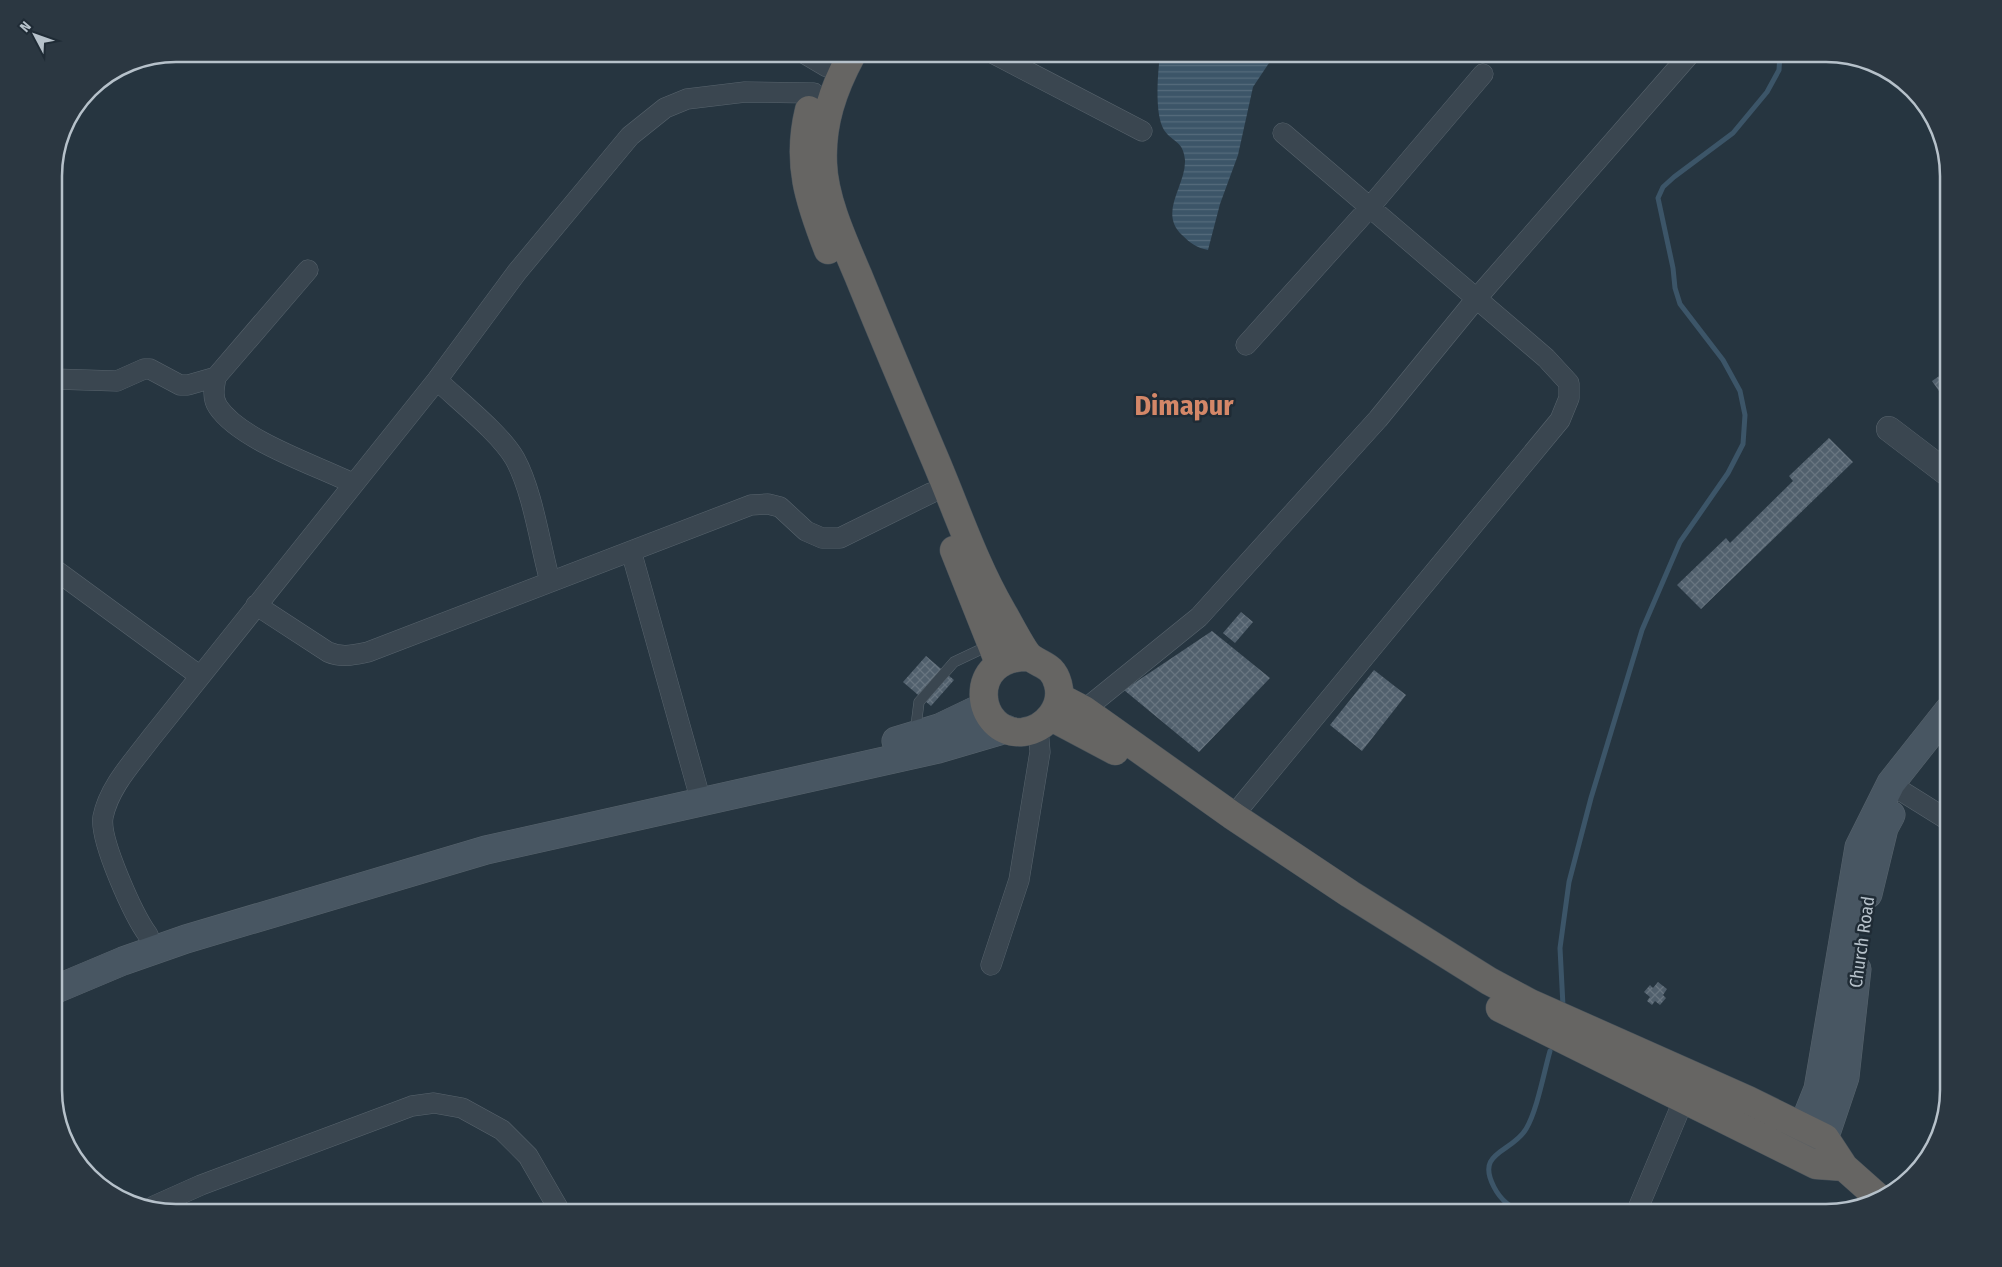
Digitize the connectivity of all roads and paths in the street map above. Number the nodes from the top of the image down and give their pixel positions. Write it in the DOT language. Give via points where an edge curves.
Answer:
graph roads {
  1 [pos="821,62"];
  2 [pos="848,62"];
  3 [pos="1009,62"];
  4 [pos="1683,62"];
  5 [pos="1483,74"];
  6 [pos="814,93"];
  7 [pos="1142,131"];
  8 [pos="1283,133"];
  9 [pos="1370,207"];
  10 [pos="308,270"];
  11 [pos="1476,299"];
  12 [pos="1246,345"];
  13 [pos="216,378"];
  14 [pos="63,380"];
  15 [pos="437,380"];
  16 [pos="1889,429"];
  17 [pos="1940,468"];
  18 [pos="354,484"];
  19 [pos="931,493"];
  20 [pos="631,552"];
  21 [pos="63,576"];
  22 [pos="550,581"];
  23 [pos="256,605"];
  24 [pos="995,654"];
  25 [pos="1030,657"];
  26 [pos="200,676"];
  27 [pos="985,706"];
  28 [pos="1084,710"];
  29 [pos="1049,714"];
  30 [pos="1940,721"];
  31 [pos="1006,729"];
  32 [pos="915,736"];
  33 [pos="1940,745"];
  34 [pos="697,787"];
  35 [pos="1903,792"];
  36 [pos="1940,815"];
  37 [pos="1233,816"];
  38 [pos="148,936"];
  39 [pos="991,965"];
  40 [pos="63,969"];
  41 [pos="63,986"];
  42 [pos="1684,1099"];
  43 [pos="1814,1133"];
  44 [pos="1804,1159"];
  45 [pos="1844,1167"];
  46 [pos="1874,1193"];
  47 [pos="159,1203"];
  48 [pos="556,1204"];
  49 [pos="1640,1204"];
  1 -- 6 [label="highway"];
  2 -- 25 [label="highway" via="827,112 823,140 823,167 829,195 845,244 975,556 1001,609"];
  3 -- 7 [label="street"];
  4 -- 11 [label="street"];
  5 -- 9 [label="street"];
  6 -- 15 [label="street" via="745,92 687,99 665,108 630,136 517,272"];
  6 -- 19 [label="highway" via="805,126 802,157 811,203 850,304"];
  8 -- 9 [label="street"];
  9 -- 11 [label="street"];
  9 -- 12 [label="street"];
  10 -- 13 [label="street"];
  11 -- 28 [label="street" via="1378,419 1199,617"];
  11 -- 37 [label="street" via="1546,358 1569,383 1569,398 1560,420"];
  13 -- 14 [label="street" via="180,385 144,368 117,381"];
  13 -- 18 [label="street" via="213,392 217,406 230,421 256,439"];
  15 -- 18 [label="street"];
  15 -- 22 [label="street" via="500,440 514,459 524,481"];
  16 -- 17 [label="street"];
  18 -- 23 [label="street"];
  19 -- 20 [label="street" via="840,538 822,538 806,531 780,507 759,504"];
  19 -- 24 [label="highway"];
  20 -- 22 [label="street"];
  20 -- 34 [label="street"];
  21 -- 26 [label="street"];
  22 -- 23 [label="street" via="352,656 328,652"];
  23 -- 26 [label="street"];
  24 -- 25 [label="highway"];
  24 -- 27 [label="highway" via="983,690"];
  24 -- 32 [label="lane" via="954,662 918,702"];
  25 -- 29 [label="highway" via="1052,671 1058,684"];
  26 -- 38 [label="street" via="113,790 103,819 110,857"];
  27 -- 31 [label="highway" via="990,716"];
  27 -- 32 [label="main road"];
  28 -- 29 [label="highway"];
  28 -- 37 [label="highway"];
  29 -- 31 [label="highway" via="1022,732"];
  29 -- 39 [label="street" via="1019,880"];
  29 -- 42 [label="highway" via="1115,750 1493,1005"];
  30 -- 43 [label="main road" via="1891,783 1859,847 1818,1089"];
  31 -- 41 [label="main road" via="938,749 486,850 186,939"];
  32 -- 34 [label="main road"];
  33 -- 35 [label="main road, Church Road"];
  34 -- 38 [label="main road" via="416,851"];
  35 -- 36 [label="street"];
  35 -- 43 [label="main road, Church Road" via="1884,828 1868,894 1845,1078"];
  37 -- 43 [label="highway" via="1489,981 1530,1003 1748,1100"];
  38 -- 40 [label="main road"];
  42 -- 44 [label="highway"];
  42 -- 49 [label="street"];
  43 -- 44 [label="main road"];
  43 -- 45 [label="highway"];
  44 -- 45 [label="highway"];
  45 -- 46 [label="highway"];
  47 -- 48 [label="street" via="200,1185 412,1106 434,1103 462,1108 502,1130 528,1156"];
}
